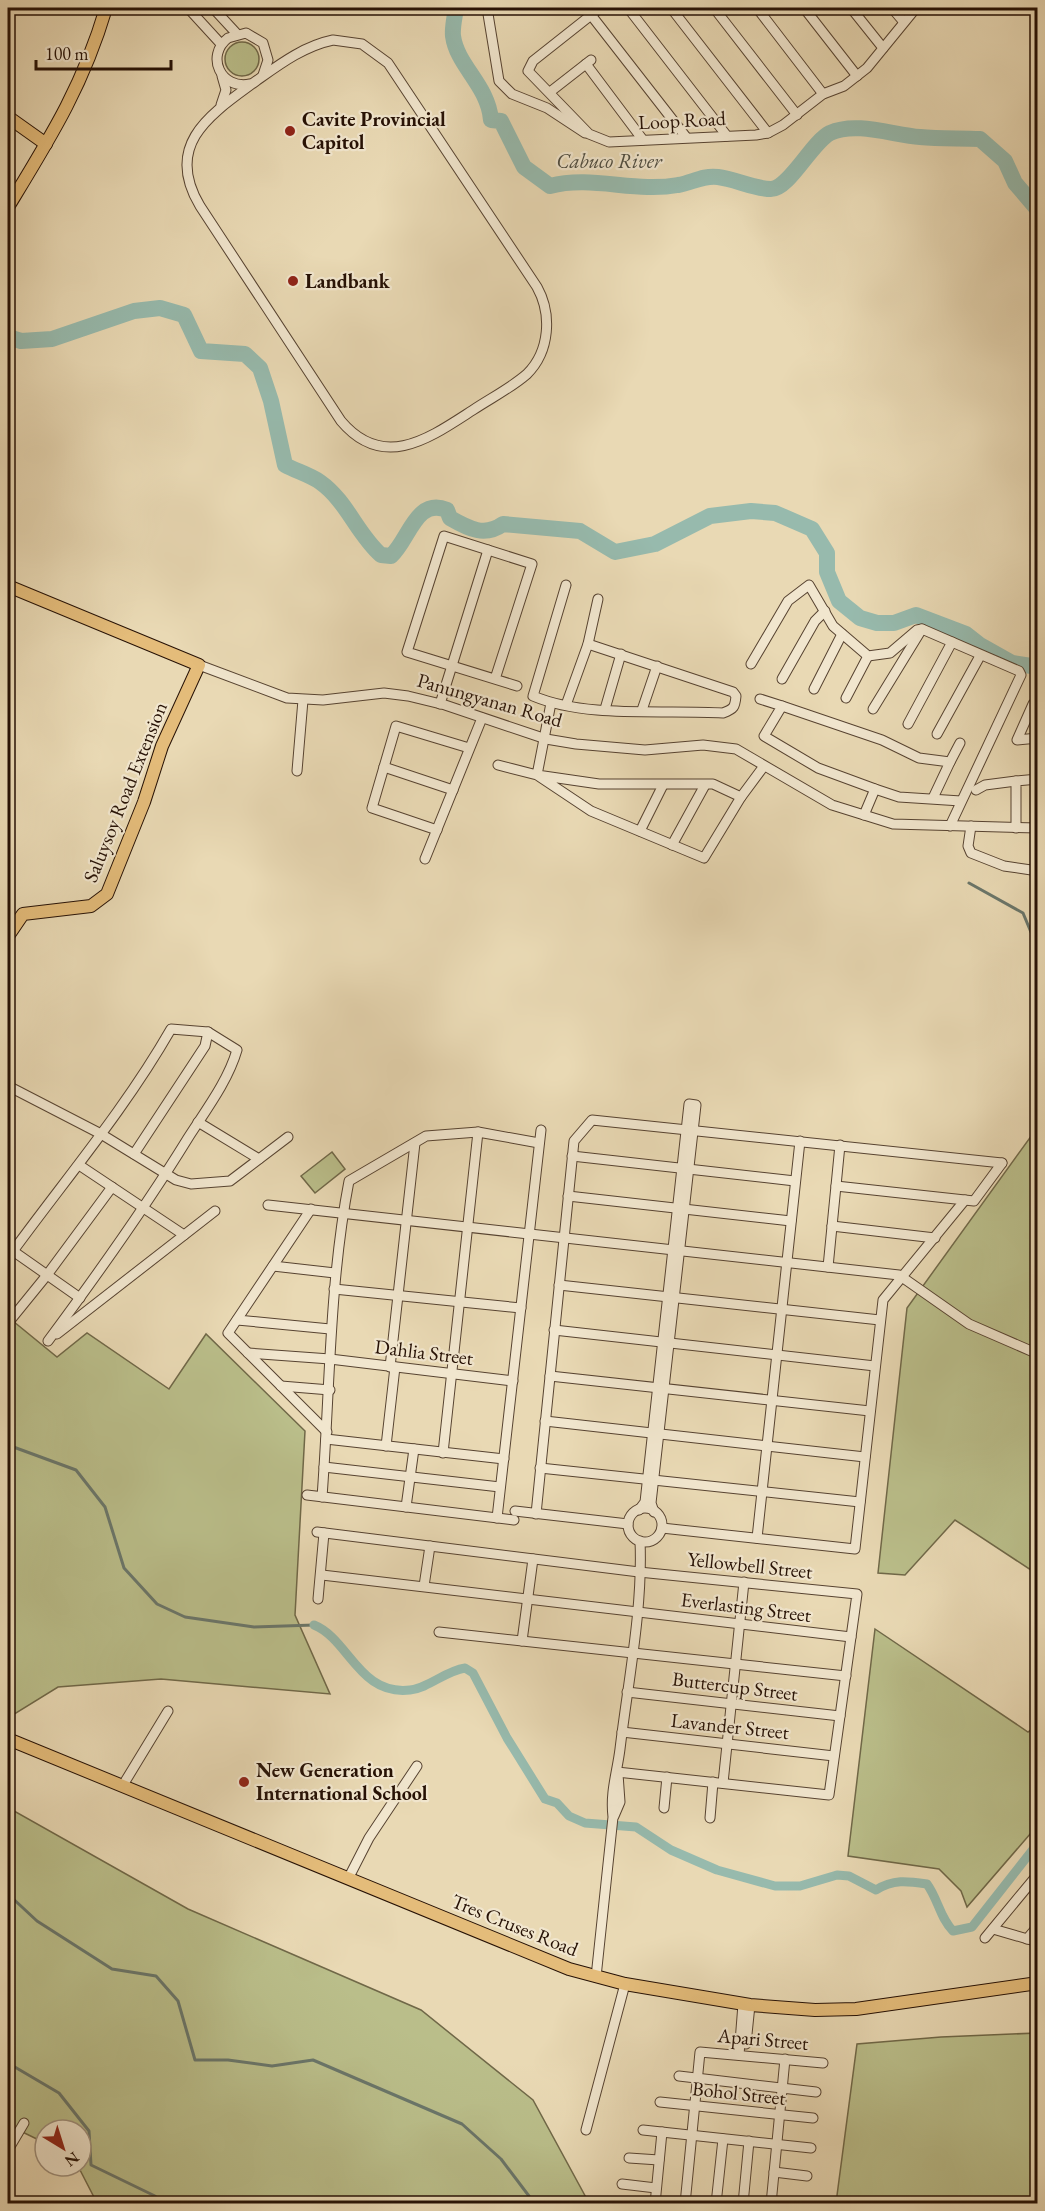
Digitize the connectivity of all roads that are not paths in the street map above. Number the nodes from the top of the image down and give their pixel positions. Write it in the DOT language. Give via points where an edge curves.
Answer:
graph roads {
  1 [pos="106,8"];
  2 [pos="188,8"];
  3 [pos="213,8"];
  4 [pos="487,8"];
  5 [pos="600,8"];
  6 [pos="628,8"];
  7 [pos="672,8"];
  8 [pos="714,8"];
  9 [pos="757,8"];
  10 [pos="804,8"];
  11 [pos="851,8"];
  12 [pos="892,8"];
  13 [pos="916,8"];
  14 [pos="591,15"];
  15 [pos="903,21"];
  16 [pos="237,34"];
  17 [pos="221,44"];
  18 [pos="264,45"];
  19 [pos="883,48"];
  20 [pos="291,57"];
  21 [pos="222,76"];
  22 [pos="857,76"];
  23 [pos="258,79"];
  24 [pos="550,92"];
  25 [pos="823,94"];
  26 [pos="218,108"];
  27 [pos="797,115"];
  28 [pos="8,117"];
  29 [pos="768,133"];
  30 [pos="727,136"];
  31 [pos="686,137"];
  32 [pos="595,139"];
  33 [pos="643,140"];
  34 [pos="46,144"];
  35 [pos="8,207"];
  36 [pos="488,550"];
  37 [pos="566,585"];
  38 [pos="8,586"];
  39 [pos="598,598"];
  40 [pos="825,611"];
  41 [pos="922,629"];
  42 [pos="842,634"];
  43 [pos="952,642"];
  44 [pos="588,644"];
  45 [pos="621,654"];
  46 [pos="868,656"];
  47 [pos="980,656"];
  48 [pos="751,664"];
  49 [pos="199,665"];
  50 [pos="452,665"];
  51 [pos="657,666"];
  52 [pos="495,679"];
  53 [pos="782,679"];
  54 [pos="518,686"];
  55 [pos="814,689"];
  56 [pos="1038,695"];
  57 [pos="846,698"];
  58 [pos="760,699"];
  59 [pos="303,700"];
  60 [pos="440,704"];
  61 [pos="551,704"];
  62 [pos="1035,704"];
  63 [pos="566,705"];
  64 [pos="782,706"];
  65 [pos="604,709"];
  66 [pos="873,709"];
  67 [pos="642,710"];
  68 [pos="482,717"];
  69 [pos="908,724"];
  70 [pos="937,734"];
  71 [pos="1038,738"];
  72 [pos="546,739"];
  73 [pos="960,743"];
  74 [pos="469,748"];
  75 [pos="950,762"];
  76 [pos="498,765"];
  77 [pos="764,766"];
  78 [pos="384,767"];
  79 [pos="297,771"];
  80 [pos="537,776"];
  81 [pos="1038,780"];
  82 [pos="1016,781"];
  83 [pos="705,784"];
  84 [pos="663,785"];
  85 [pos="875,789"];
  86 [pos="453,790"];
  87 [pos="976,790"];
  88 [pos="741,797"];
  89 [pos="933,798"];
  90 [pos="961,801"];
  91 [pos="864,815"];
  92 [pos="950,826"];
  93 [pos="971,826"];
  94 [pos="1016,828"];
  95 [pos="1038,828"];
  96 [pos="437,830"];
  97 [pos="640,831"];
  98 [pos="672,845"];
  99 [pos="425,859"];
  100 [pos="1038,872"];
  101 [pos="8,936"];
  102 [pos="208,1032"];
  103 [pos="8,1086"];
  104 [pos="198,1122"];
  105 [pos="690,1128"];
  106 [pos="541,1130"];
  107 [pos="478,1132"];
  108 [pos="101,1134"];
  109 [pos="288,1137"];
  110 [pos="800,1141"];
  111 [pos="415,1143"];
  112 [pos="539,1143"];
  113 [pos="840,1145"];
  114 [pos="134,1154"];
  115 [pos="572,1156"];
  116 [pos="259,1159"];
  117 [pos="79,1165"];
  118 [pos="685,1169"];
  119 [pos="166,1174"];
  120 [pos="795,1181"];
  121 [pos="836,1186"];
  122 [pos="112,1187"];
  123 [pos="568,1196"];
  124 [pos="965,1200"];
  125 [pos="268,1205"];
  126 [pos="146,1207"];
  127 [pos="311,1209"];
  128 [pos="681,1209"];
  129 [pos="215,1211"];
  130 [pos="343,1213"];
  131 [pos="407,1220"];
  132 [pos="791,1221"];
  133 [pos="832,1226"];
  134 [pos="468,1227"];
  135 [pos="529,1234"];
  136 [pos="184,1235"];
  137 [pos="564,1238"];
  138 [pos="935,1238"];
  139 [pos="676,1250"];
  140 [pos="10,1254"];
  141 [pos="787,1263"];
  142 [pos="273,1266"];
  143 [pos="828,1267"];
  144 [pos="335,1273"];
  145 [pos="47,1275"];
  146 [pos="904,1278"];
  147 [pos="559,1285"];
  148 [pos="334,1289"];
  149 [pos="398,1295"];
  150 [pos="671,1297"];
  151 [pos="80,1298"];
  152 [pos="459,1302"];
  153 [pos="521,1308"];
  154 [pos="782,1310"];
  155 [pos="237,1320"];
  156 [pos="879,1320"];
  157 [pos="8,1323"];
  158 [pos="330,1329"];
  159 [pos="554,1330"];
  160 [pos="666,1343"];
  161 [pos="248,1353"];
  162 [pos="1038,1354"];
  163 [pos="777,1355"];
  164 [pos="330,1359"];
  165 [pos="875,1366"];
  166 [pos="393,1367"];
  167 [pos="450,1374"];
  168 [pos="550,1376"];
  169 [pos="513,1381"];
  170 [pos="281,1386"];
  171 [pos="661,1388"];
  172 [pos="330,1390"];
  173 [pos="772,1400"];
  174 [pos="870,1411"];
  175 [pos="545,1421"];
  176 [pos="656,1434"];
  177 [pos="327,1436"];
  178 [pos="386,1446"];
  179 [pos="767,1446"];
  180 [pos="414,1449"];
  181 [pos="443,1453"];
  182 [pos="865,1457"];
  183 [pos="504,1459"];
  184 [pos="324,1467"];
  185 [pos="540,1468"];
  186 [pos="410,1477"];
  187 [pos="651,1480"];
  188 [pos="500,1487"];
  189 [pos="762,1492"];
  190 [pos="307,1496"];
  191 [pos="322,1497"];
  192 [pos="860,1502"];
  193 [pos="406,1507"];
  194 [pos="639,1510"];
  195 [pos="654,1512"];
  196 [pos="536,1514"];
  197 [pos="497,1518"];
  198 [pos="628,1524"];
  199 [pos="662,1528"];
  200 [pos="757,1538"];
  201 [pos="644,1542"];
  202 [pos="430,1546"];
  203 [pos="533,1559"];
  204 [pos="639,1572"];
  205 [pos="321,1575"];
  206 [pos="744,1582"];
  207 [pos="424,1586"];
  208 [pos="527,1598"];
  209 [pos="318,1599"];
  210 [pos="636,1612"];
  211 [pos="740,1624"];
  212 [pos="439,1632"];
  213 [pos="851,1637"];
  214 [pos="522,1641"];
  215 [pos="631,1653"];
  216 [pos="735,1664"];
  217 [pos="846,1676"];
  218 [pos="627,1692"];
  219 [pos="731,1703"];
  220 [pos="168,1711"];
  221 [pos="840,1716"];
  222 [pos="622,1732"];
  223 [pos="8,1739"];
  224 [pos="727,1744"];
  225 [pos="834,1756"];
  226 [pos="417,1766"];
  227 [pos="617,1772"];
  228 [pos="667,1777"];
  229 [pos="718,1783"];
  230 [pos="123,1785"];
  231 [pos="664,1808"];
  232 [pos="710,1818"];
  233 [pos="1038,1874"];
  234 [pos="348,1879"];
  235 [pos="1038,1926"];
  236 [pos="993,1929"];
  237 [pos="985,1938"];
  238 [pos="1027,1939"];
  239 [pos="1038,1942"];
  240 [pos="596,1977"];
  241 [pos="1038,1983"];
  242 [pos="625,1984"];
  243 [pos="747,2005"];
  244 [pos="742,2055"];
  245 [pos="785,2059"];
  246 [pos="823,2062"];
  247 [pos="679,2076"];
  248 [pos="697,2079"];
  249 [pos="783,2088"];
  250 [pos="816,2092"];
  251 [pos="660,2102"];
  252 [pos="695,2106"];
  253 [pos="780,2115"];
  254 [pos="813,2118"];
  255 [pos="24,2123"];
  256 [pos="586,2130"];
  257 [pos="643,2130"];
  258 [pos="662,2132"];
  259 [pos="692,2135"];
  260 [pos="723,2139"];
  261 [pos="748,2141"];
  262 [pos="777,2144"];
  263 [pos="811,2148"];
  264 [pos="8,2150"];
  265 [pos="629,2158"];
  266 [pos="659,2160"];
  267 [pos="774,2172"];
  268 [pos="807,2176"];
  269 [pos="622,2184"];
  270 [pos="656,2188"];
  271 [pos="771,2202"];
  272 [pos="802,2203"];
  273 [pos="655,2204"];
  274 [pos="685,2204"];
  275 [pos="716,2204"];
  276 [pos="743,2204"];
  1 -- 34 [label="main road" via="78,87"];
  2 -- 17 [label="street"];
  3 -- 16 [label="street"];
  4 -- 32 [label="street" via="499,81 512,94 547,108"];
  5 -- 14 [label="street"];
  6 -- 30 [label="street"];
  7 -- 29 [label="street"];
  8 -- 27 [label="street"];
  9 -- 25 [label="street"];
  10 -- 22 [label="street"];
  11 -- 19 [label="street"];
  12 -- 15 [label="street"];
  13 -- 15 [label="street, Loop Road"];
  14 -- 24 [label="street" via="529,66 530,75"];
  14 -- 31 [label="street"];
  15 -- 19 [label="street, Loop Road"];
  16 -- 17 [label="street"];
  16 -- 18 [label="street" via="252,35"];
  17 -- 21 [label="street" via="216,61"];
  18 -- 20 [label="street" via="278,56"];
  18 -- 23 [label="street" via="268,60"];
  19 -- 22 [label="street, Loop Road"];
  20 -- 23 [label="street"];
  20 -- 26 [label="street" via="322,42 344,40 370,48 388,63 540,293 547,317 545,340 537,361 523,377 416,444 381,445 346,427 193,194 187,172 191,143"];
  21 -- 23 [label="street" via="237,85"];
  21 -- 26 [label="street" via="226,93"];
  22 -- 25 [label="street, Loop Road" via="839,89"];
  23 -- 26 [label="street"];
  24 -- 32 [label="street"];
  24 -- 33 [label="street" via="588,62"];
  25 -- 27 [label="street, Loop Road"];
  27 -- 29 [label="street, Loop Road"];
  28 -- 34 [label="main road"];
  29 -- 30 [label="street, Loop Road"];
  30 -- 31 [label="street, Loop Road"];
  31 -- 33 [label="street, Loop Road"];
  32 -- 33 [label="street, Loop Road"];
  34 -- 35 [label="main road"];
  36 -- 50 [label="street"];
  36 -- 50 [label="street" via="444,536 407,652"];
  36 -- 52 [label="street" via="532,564"];
  37 -- 61 [label="street" via="533,696"];
  38 -- 49 [label="main road, Panungyanan Road"];
  39 -- 44 [label="street"];
  40 -- 42 [label="street"];
  40 -- 48 [label="street" via="809,585 788,601"];
  40 -- 53 [label="street" via="815,621"];
  41 -- 43 [label="street"];
  41 -- 46 [label="street" via="890,653"];
  41 -- 66 [label="street"];
  42 -- 46 [label="street"];
  42 -- 55 [label="street"];
  43 -- 47 [label="street"];
  43 -- 69 [label="street"];
  44 -- 45 [label="street"];
  44 -- 63 [label="street"];
  45 -- 51 [label="street"];
  45 -- 65 [label="street"];
  46 -- 57 [label="street"];
  47 -- 70 [label="street"];
  47 -- 90 [label="street" via="1021,675"];
  49 -- 59 [label="street, Panungyanan Road" via="287,698"];
  49 -- 101 [label="main road, Saluysoy Road Extension" via="162,746 107,894 91,906 22,914"];
  50 -- 52 [label="street"];
  50 -- 60 [label="street"];
  51 -- 67 [label="street"];
  51 -- 67 [label="street" via="733,692 735,705 723,712"];
  52 -- 54 [label="street"];
  56 -- 62 [label="street"];
  58 -- 64 [label="street"];
  59 -- 60 [label="street, Panungyanan Road" via="384,693"];
  59 -- 79 [label="street"];
  60 -- 68 [label="street, Panungyanan Road"];
  61 -- 63 [label="street"];
  61 -- 72 [label="street"];
  62 -- 71 [label="street" via="1017,740"];
  63 -- 65 [label="street"];
  64 -- 75 [label="street" via="882,740 919,758"];
  64 -- 85 [label="street" via="764,736 818,768"];
  65 -- 67 [label="street"];
  68 -- 72 [label="street, Panungyanan Road"];
  68 -- 74 [label="street"];
  72 -- 77 [label="street, Panungyanan Road" via="645,750 703,745 736,749"];
  72 -- 80 [label="street"];
  73 -- 75 [label="street"];
  74 -- 78 [label="street" via="396,726"];
  74 -- 86 [label="street"];
  75 -- 89 [label="street"];
  76 -- 80 [label="street"];
  77 -- 88 [label="street"];
  77 -- 91 [label="street, Panungyanan Road" via="832,805"];
  78 -- 86 [label="street"];
  78 -- 96 [label="street" via="372,808"];
  80 -- 84 [label="street" via="599,784"];
  80 -- 97 [label="street" via="591,811"];
  81 -- 82 [label="street"];
  82 -- 87 [label="street" via="985,784"];
  82 -- 94 [label="street"];
  83 -- 84 [label="street"];
  83 -- 88 [label="street"];
  83 -- 98 [label="street"];
  84 -- 97 [label="street"];
  85 -- 89 [label="street" via="899,797"];
  85 -- 91 [label="street"];
  86 -- 96 [label="street"];
  88 -- 98 [label="street" via="704,858"];
  89 -- 90 [label="street"];
  90 -- 92 [label="street"];
  91 -- 92 [label="street, Panungyanan Road" via="902,825"];
  92 -- 93 [label="street, Panungyanan Road"];
  93 -- 94 [label="street, Panungyanan Road"];
  93 -- 100 [label="street" via="971,853 1004,866"];
  94 -- 95 [label="street, Panungyanan Road"];
  96 -- 99 [label="street"];
  97 -- 98 [label="street"];
  102 -- 104 [label="street" via="237,1050 233,1064"];
  102 -- 108 [label="street" via="171,1029"];
  102 -- 114 [label="street" via="205,1046"];
  103 -- 108 [label="street"];
  104 -- 116 [label="street"];
  104 -- 119 [label="street"];
  105 -- 110 [label="street"];
  105 -- 115 [label="street" via="592,1120 574,1141"];
  105 -- 118 [label="street"];
  106 -- 112 [label="street"];
  107 -- 111 [label="street" via="426,1136"];
  107 -- 112 [label="street"];
  107 -- 134 [label="street"];
  108 -- 114 [label="street"];
  108 -- 117 [label="street"];
  109 -- 116 [label="street"];
  110 -- 113 [label="street"];
  110 -- 120 [label="street"];
  111 -- 130 [label="street" via="349,1181"];
  111 -- 131 [label="street"];
  112 -- 135 [label="street"];
  113 -- 121 [label="street"];
  113 -- 124 [label="street" via="1002,1163 974,1201"];
  114 -- 119 [label="street"];
  115 -- 118 [label="street"];
  115 -- 123 [label="street"];
  116 -- 119 [label="street" via="230,1181 216,1184 191,1184"];
  117 -- 122 [label="street"];
  117 -- 140 [label="street"];
  118 -- 120 [label="street"];
  118 -- 128 [label="street"];
  119 -- 126 [label="street"];
  120 -- 132 [label="street"];
  121 -- 124 [label="street"];
  121 -- 133 [label="street"];
  122 -- 126 [label="street"];
  122 -- 145 [label="street"];
  123 -- 128 [label="street"];
  123 -- 137 [label="street"];
  124 -- 138 [label="street"];
  125 -- 127 [label="street"];
  126 -- 136 [label="street"];
  126 -- 151 [label="street"];
  127 -- 130 [label="street"];
  127 -- 142 [label="street"];
  128 -- 132 [label="street"];
  128 -- 139 [label="street"];
  129 -- 136 [label="street"];
  130 -- 131 [label="street"];
  130 -- 144 [label="street"];
  131 -- 134 [label="street"];
  131 -- 149 [label="street"];
  132 -- 141 [label="street"];
  133 -- 138 [label="street"];
  133 -- 143 [label="street"];
  134 -- 135 [label="street"];
  134 -- 152 [label="street"];
  135 -- 137 [label="street"];
  135 -- 153 [label="street"];
  136 -- 151 [label="street" via="48,1341"];
  137 -- 139 [label="street"];
  137 -- 147 [label="street"];
  138 -- 146 [label="street"];
  139 -- 141 [label="street"];
  139 -- 150 [label="street"];
  140 -- 145 [label="street"];
  141 -- 143 [label="street"];
  141 -- 154 [label="street"];
  142 -- 144 [label="street"];
  142 -- 155 [label="street"];
  143 -- 146 [label="street"];
  144 -- 148 [label="street"];
  145 -- 151 [label="street"];
  145 -- 157 [label="street"];
  146 -- 156 [label="street" via="883,1300"];
  146 -- 162 [label="street" via="960,1320"];
  147 -- 150 [label="street"];
  147 -- 159 [label="street"];
  148 -- 149 [label="street"];
  148 -- 158 [label="street"];
  149 -- 152 [label="street"];
  149 -- 166 [label="street"];
  150 -- 154 [label="street"];
  150 -- 160 [label="street"];
  152 -- 153 [label="street"];
  152 -- 167 [label="street"];
  153 -- 169 [label="street"];
  154 -- 156 [label="street"];
  154 -- 163 [label="street"];
  155 -- 158 [label="street"];
  155 -- 161 [label="street" via="228,1334"];
  156 -- 165 [label="street"];
  158 -- 164 [label="street"];
  159 -- 160 [label="street"];
  159 -- 168 [label="street"];
  160 -- 163 [label="street"];
  160 -- 171 [label="street"];
  161 -- 164 [label="street, Dahlia Street"];
  161 -- 170 [label="street"];
  163 -- 165 [label="street"];
  163 -- 173 [label="street"];
  164 -- 166 [label="street, Dahlia Street"];
  164 -- 172 [label="street"];
  165 -- 174 [label="street"];
  166 -- 167 [label="street, Dahlia Street"];
  166 -- 178 [label="street"];
  167 -- 169 [label="street, Dahlia Street"];
  167 -- 181 [label="street"];
  168 -- 171 [label="street"];
  168 -- 175 [label="street"];
  169 -- 183 [label="street"];
  170 -- 172 [label="street"];
  170 -- 177 [label="street"];
  171 -- 173 [label="street"];
  171 -- 176 [label="street"];
  172 -- 177 [label="street"];
  173 -- 174 [label="street"];
  173 -- 179 [label="street"];
  174 -- 182 [label="street"];
  175 -- 176 [label="street"];
  175 -- 185 [label="street"];
  176 -- 179 [label="street"];
  176 -- 187 [label="street"];
  177 -- 178 [label="street"];
  177 -- 184 [label="street"];
  178 -- 180 [label="street"];
  179 -- 182 [label="street"];
  179 -- 189 [label="street"];
  180 -- 181 [label="street"];
  180 -- 186 [label="street"];
  181 -- 183 [label="street"];
  182 -- 192 [label="street"];
  183 -- 188 [label="street"];
  184 -- 186 [label="street"];
  184 -- 191 [label="street"];
  185 -- 187 [label="street"];
  185 -- 196 [label="street"];
  186 -- 188 [label="street"];
  186 -- 193 [label="street"];
  187 -- 189 [label="street"];
  187 -- 194 [label="street"];
  187 -- 195 [label="street"];
  188 -- 197 [label="street"];
  189 -- 192 [label="street"];
  189 -- 200 [label="street"];
  190 -- 191 [label="street"];
  191 -- 193 [label="street"];
  192 -- 200 [label="street" via="855,1549"];
  193 -- 197 [label="street"];
  194 -- 195 [label="street"];
  194 -- 198 [label="street"];
  195 -- 199 [label="street"];
  196 -- 197 [label="street"];
  196 -- 198 [label="street"];
  198 -- 201 [label="street" via="630,1533"];
  199 -- 200 [label="street"];
  199 -- 201 [label="street" via="656,1538"];
  201 -- 204 [label="street"];
  202 -- 203 [label="street, Yellowbell Street"];
  202 -- 205 [label="street, Yellowbell Street" via="321,1532"];
  202 -- 207 [label="street"];
  203 -- 204 [label="street, Yellowbell Street"];
  203 -- 208 [label="street"];
  204 -- 206 [label="street, Yellowbell Street"];
  204 -- 210 [label="street"];
  205 -- 207 [label="street, Everlasting Street"];
  205 -- 209 [label="street"];
  206 -- 211 [label="street"];
  206 -- 213 [label="street, Yellowbell Street" via="857,1594"];
  207 -- 208 [label="street, Everlasting Street"];
  208 -- 210 [label="street, Everlasting Street"];
  208 -- 214 [label="street"];
  210 -- 211 [label="street, Everlasting Street"];
  210 -- 215 [label="street"];
  211 -- 213 [label="street, Everlasting Street"];
  211 -- 216 [label="street"];
  212 -- 214 [label="street"];
  213 -- 217 [label="street"];
  214 -- 215 [label="street"];
  215 -- 216 [label="street"];
  215 -- 218 [label="street"];
  216 -- 217 [label="street"];
  216 -- 219 [label="street"];
  217 -- 221 [label="street"];
  218 -- 219 [label="street, Buttercup Street"];
  218 -- 222 [label="street"];
  219 -- 221 [label="street, Buttercup Street"];
  219 -- 224 [label="street"];
  220 -- 230 [label="street"];
  221 -- 225 [label="street"];
  222 -- 224 [label="street, Lavander Street"];
  222 -- 227 [label="street"];
  223 -- 230 [label="main road, Tres Cruses Road"];
  224 -- 225 [label="street, Lavander Street"];
  224 -- 229 [label="street"];
  225 -- 229 [label="street" via="829,1795"];
  226 -- 234 [label="street" via="369,1838"];
  227 -- 228 [label="street"];
  227 -- 240 [label="street" via="610,1795 613,1817"];
  228 -- 229 [label="street"];
  228 -- 231 [label="street"];
  229 -- 232 [label="street"];
  230 -- 234 [label="main road, Tres Cruses Road"];
  233 -- 236 [label="street"];
  234 -- 240 [label="main road, Tres Cruses Road"];
  235 -- 238 [label="street"];
  236 -- 237 [label="street"];
  236 -- 238 [label="street"];
  238 -- 239 [label="street"];
  240 -- 242 [label="main road, Tres Cruses Road"];
  241 -- 243 [label="main road, Tres Cruses Road" via="855,2009"];
  242 -- 243 [label="main road, Tres Cruses Road"];
  242 -- 256 [label="street"];
  243 -- 244 [label="street"];
  244 -- 245 [label="street, Apari Street"];
  244 -- 248 [label="street, Apari Street" via="700,2052"];
  245 -- 246 [label="street, Apari Street"];
  245 -- 249 [label="street"];
  247 -- 248 [label="street"];
  248 -- 249 [label="street"];
  248 -- 252 [label="street"];
  249 -- 250 [label="street"];
  249 -- 253 [label="street"];
  251 -- 252 [label="street, Bohol Street"];
  252 -- 253 [label="street, Bohol Street"];
  252 -- 259 [label="street"];
  253 -- 254 [label="street, Bohol Street"];
  253 -- 262 [label="street"];
  255 -- 264 [label="street"];
  257 -- 258 [label="street"];
  258 -- 259 [label="street"];
  258 -- 266 [label="street"];
  259 -- 260 [label="street"];
  259 -- 274 [label="street"];
  260 -- 261 [label="street"];
  260 -- 275 [label="street"];
  261 -- 262 [label="street"];
  261 -- 276 [label="street"];
  262 -- 263 [label="street"];
  262 -- 267 [label="street"];
  265 -- 266 [label="street"];
  266 -- 270 [label="street"];
  267 -- 268 [label="street"];
  267 -- 271 [label="street"];
  269 -- 270 [label="street"];
  270 -- 273 [label="street"];
  271 -- 272 [label="street"];
}
